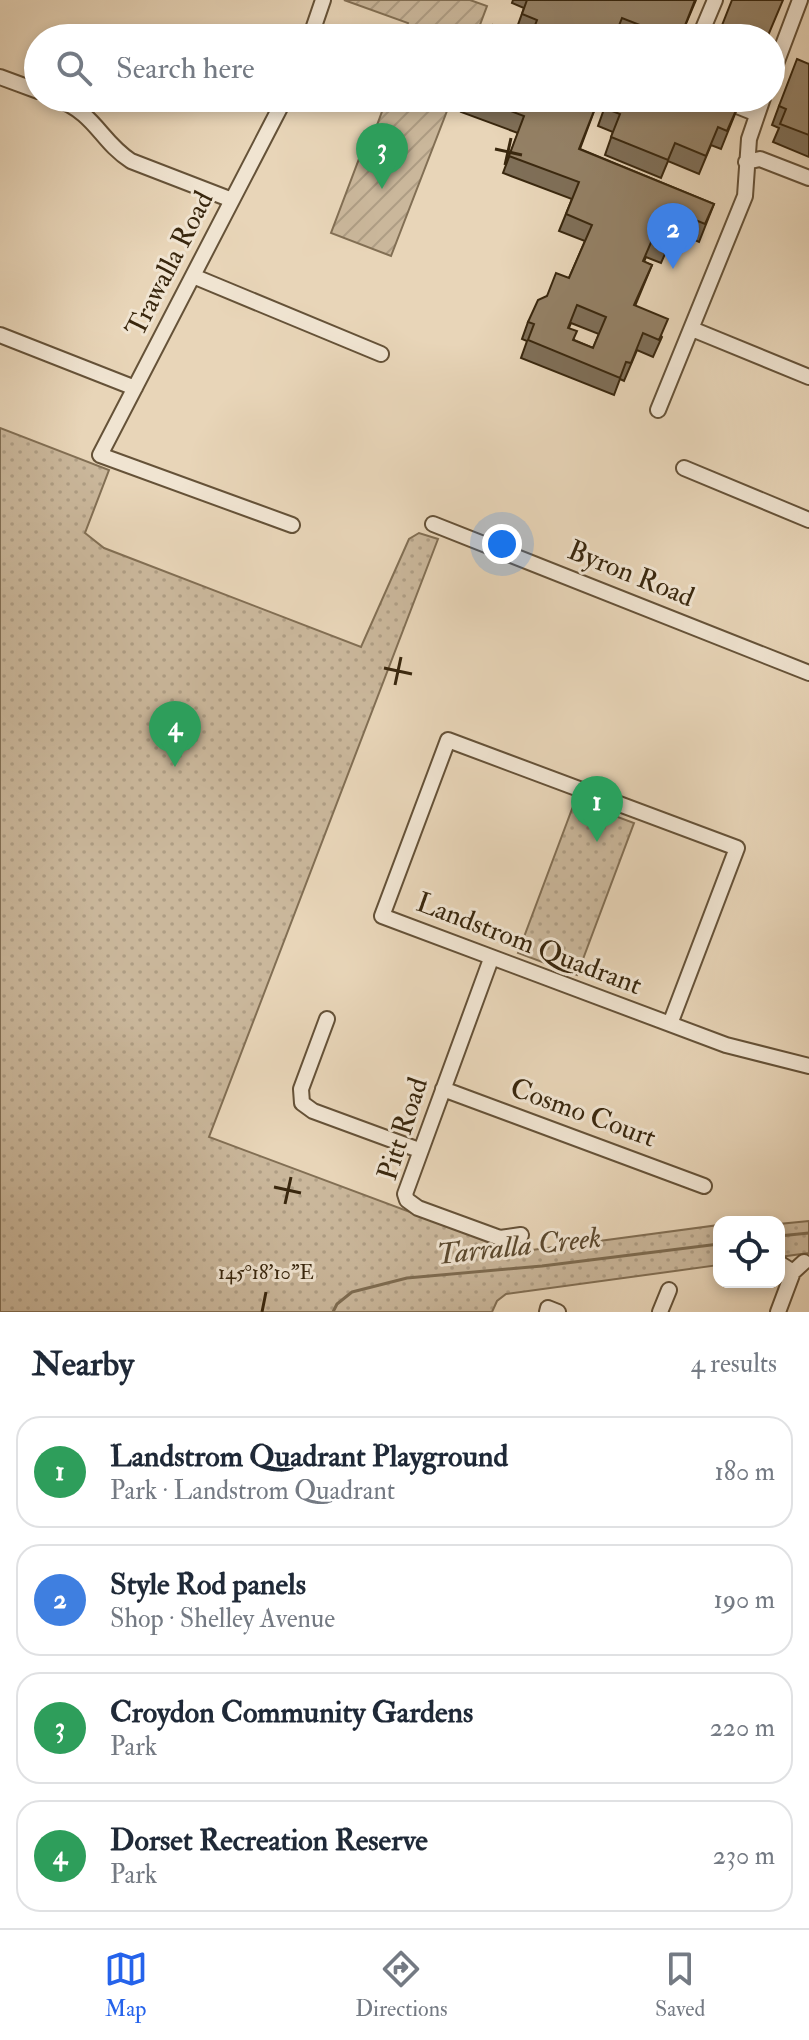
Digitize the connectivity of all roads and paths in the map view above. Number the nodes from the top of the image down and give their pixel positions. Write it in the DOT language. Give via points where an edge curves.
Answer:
graph roads {
  1 [pos="323,0"];
  2 [pos="715,0"];
  3 [pos="800,0"];
  4 [pos="315,24"];
  5 [pos="705,24"];
  6 [pos="785,40"];
  7 [pos="0,77"];
  8 [pos="24,86"];
  9 [pos="82,112"];
  10 [pos="278,112"];
  11 [pos="752,112"];
  12 [pos="757,114"];
  13 [pos="746,162"];
  14 [pos="809,178"];
  15 [pos="232,200"];
  16 [pos="193,276"];
  17 [pos="692,329"];
  18 [pos="0,335"];
  19 [pos="381,354"];
  20 [pos="809,377"];
  21 [pos="135,388"];
  22 [pos="658,410"];
  23 [pos="684,468"];
  24 [pos="809,520"];
  25 [pos="433,524"];
  26 [pos="292,525"];
  27 [pos="809,673"];
  28 [pos="491,959"];
  29 [pos="327,1019"];
  30 [pos="670,1024"];
  31 [pos="809,1066"];
  32 [pos="443,1089"];
  33 [pos="419,1150"];
  34 [pos="704,1186"];
  35 [pos="521,1235"];
  36 [pos="785,1264"];
  37 [pos="669,1290"];
  38 [pos="547,1312"];
  39 [pos="558,1312"];
  40 [pos="660,1312"];
  41 [pos="778,1312"];
  1 -- 4 [label="street"];
  2 -- 5 [label="street"];
  3 -- 6 [label="street"];
  7 -- 8 [label="street"];
  9 -- 15 [label="street" via="131,161"];
  10 -- 15 [label="street, Trawalla Road"];
  11 -- 12 [label="street"];
  12 -- 13 [label="street"];
  13 -- 14 [label="street" via="768,161"];
  13 -- 17 [label="street" via="745,196"];
  15 -- 16 [label="street, Trawalla Road"];
  16 -- 19 [label="street"];
  16 -- 21 [label="street, Trawalla Road"];
  17 -- 20 [label="street"];
  17 -- 22 [label="street"];
  18 -- 21 [label="street"];
  21 -- 26 [label="street, Trawalla Road" via="100,455"];
  23 -- 24 [label="street"];
  25 -- 27 [label="street, Byron Road"];
  28 -- 30 [label="street, Landstrom Quadrant"];
  28 -- 30 [label="street, Landstrom Quadrant" via="382,916 448,740 737,848"];
  28 -- 32 [label="street, Pitt Road"];
  29 -- 33 [label="street" via="301,1089 302,1103"];
  30 -- 31 [label="street, Landstrom Quadrant"];
  32 -- 33 [label="street, Pitt Road"];
  32 -- 34 [label="street, Cosmo Court"];
  33 -- 35 [label="street, Pitt Road" via="405,1188 411,1205 500,1238"];
  36 -- 41 [label="street" via="798,1267"];
  37 -- 40 [label="street"];
  38 -- 39 [label="street"];
}
